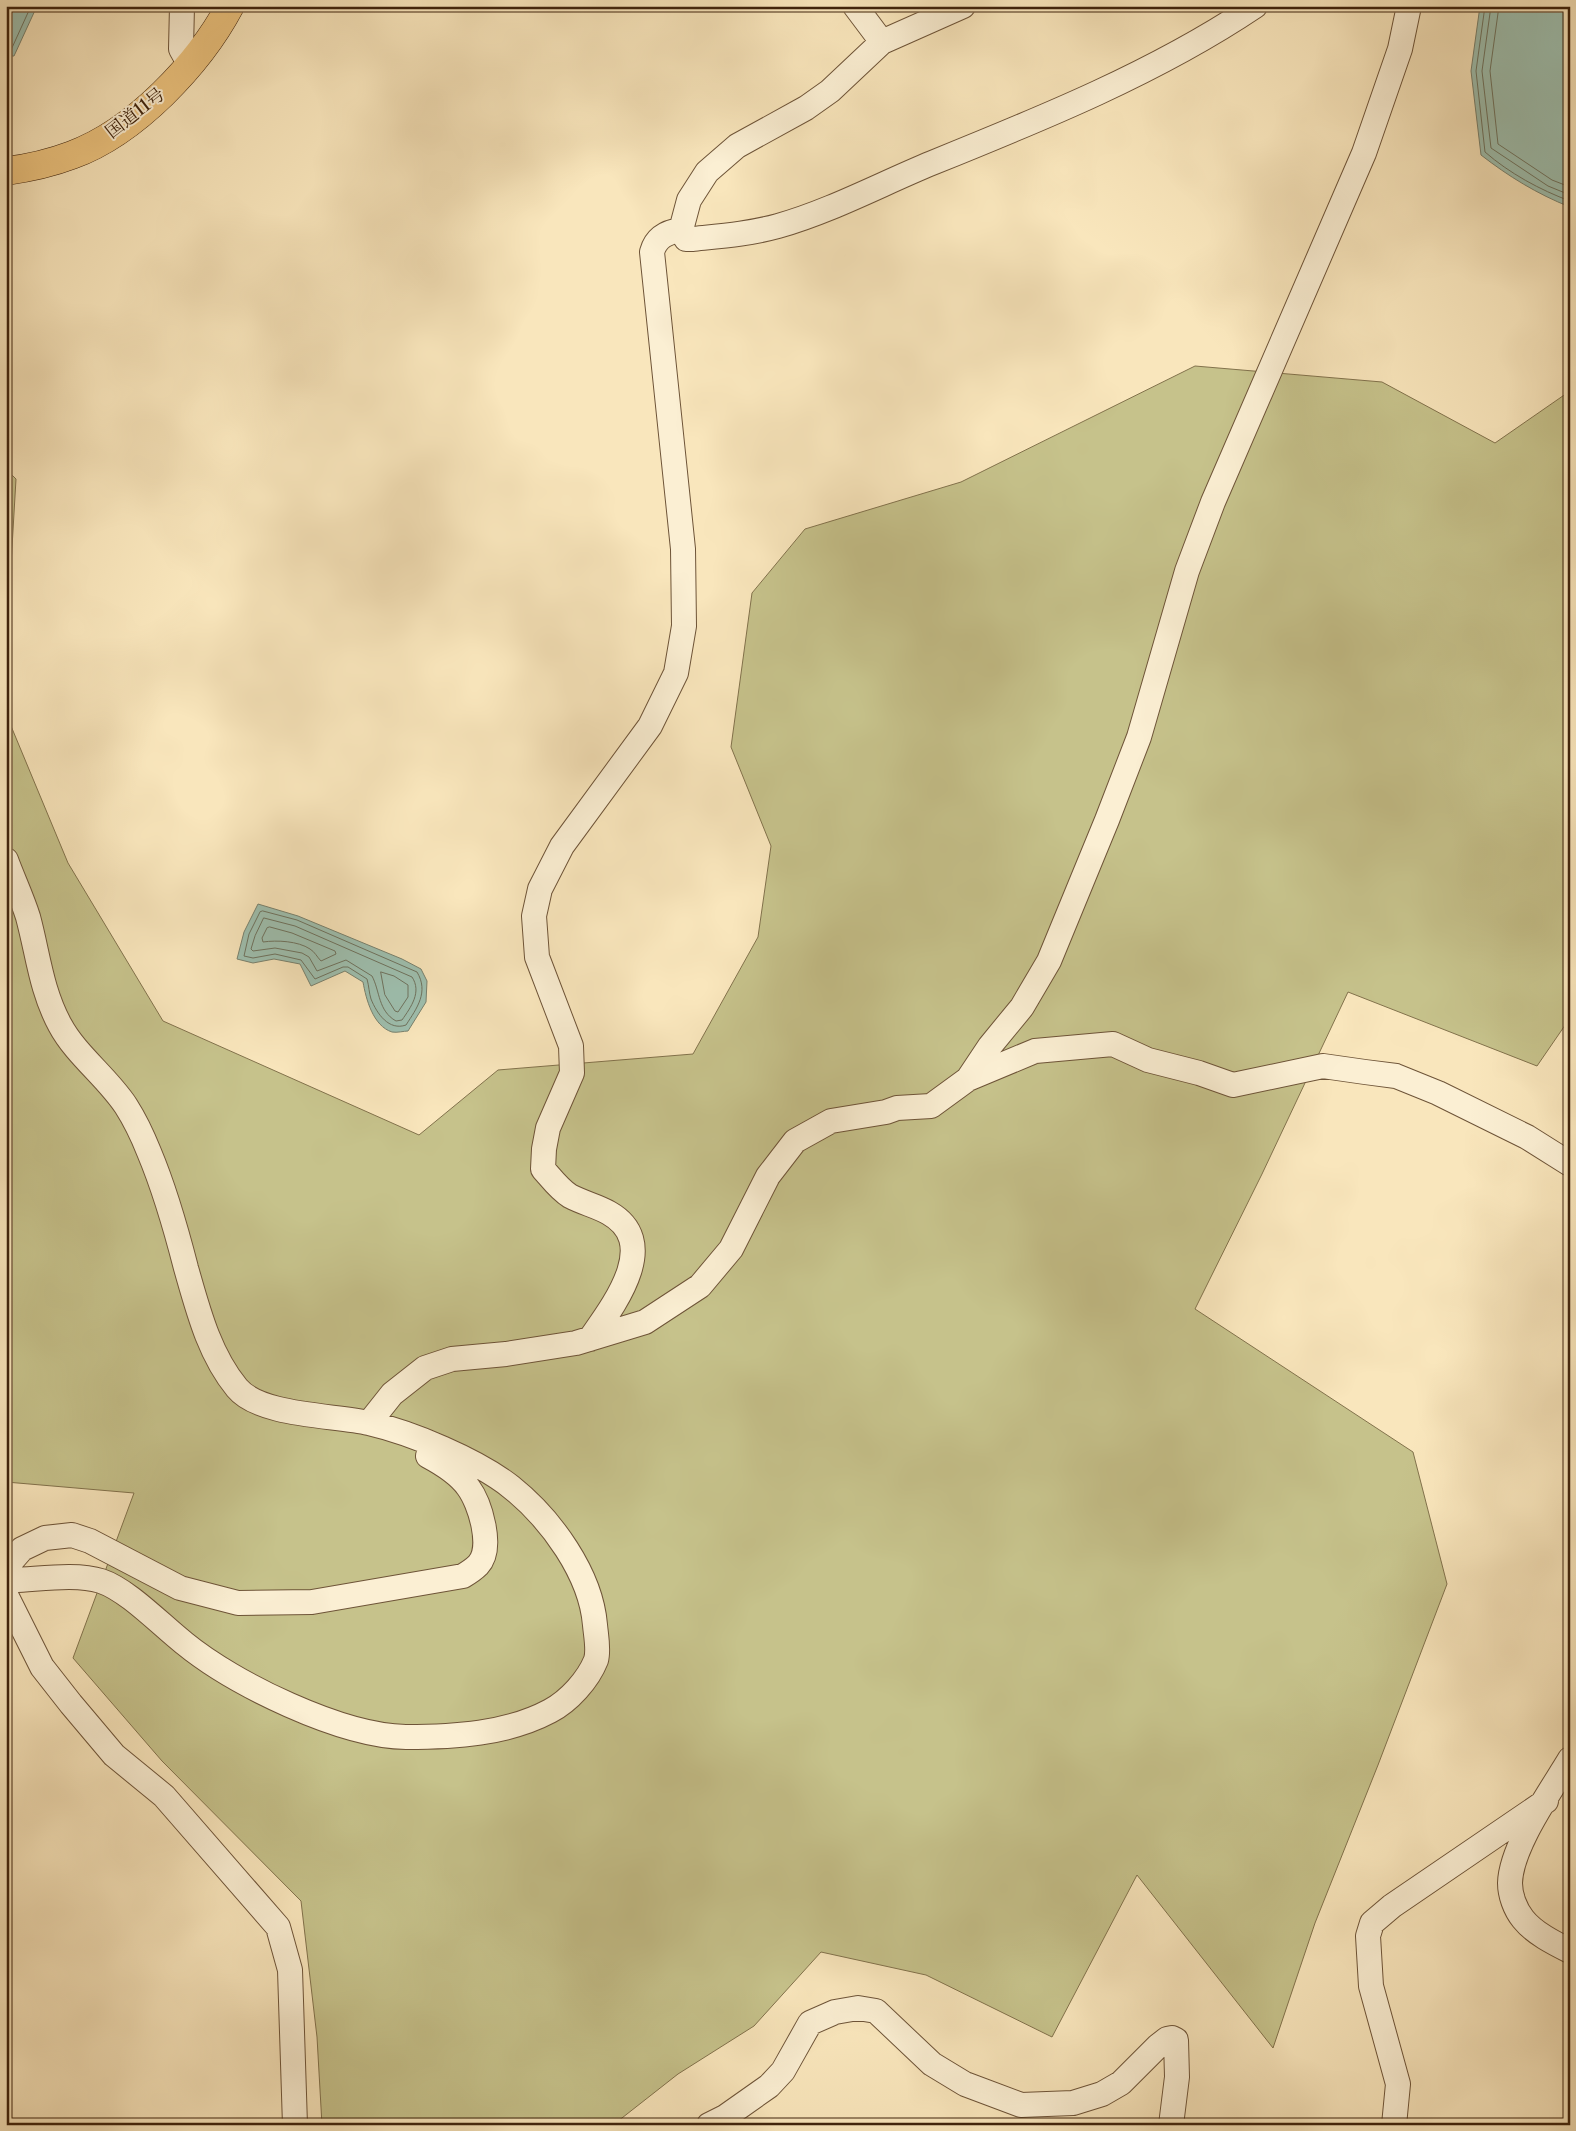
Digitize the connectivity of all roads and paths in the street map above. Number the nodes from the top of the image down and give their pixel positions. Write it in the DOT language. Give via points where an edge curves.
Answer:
graph roads {
  1 [pos="182,6"];
  2 [pos="230,6"];
  3 [pos="855,6"];
  4 [pos="964,6"];
  5 [pos="1255,6"];
  6 [pos="1409,6"];
  7 [pos="882,42"];
  8 [pos="190,65"];
  9 [pos="6,171"];
  10 [pos="681,230"];
  11 [pos="6,860"];
  12 [pos="968,1079"];
  13 [pos="1570,1164"];
  14 [pos="590,1339"];
  15 [pos="369,1423"];
  16 [pos="6,1571"];
  17 [pos="6,1582"];
  18 [pos="6,1595"];
  19 [pos="1570,1759"];
  20 [pos="1546,1801"];
  21 [pos="1570,1951"];
  22 [pos="295,2125"];
  23 [pos="709,2125"];
  24 [pos="1171,2125"];
  25 [pos="1394,2125"];
  1 -- 8 [label="street" via="181,49"];
  2 -- 8 [label="highway, 国道11号"];
  3 -- 7 [label="street"];
  4 -- 7 [label="street"];
  5 -- 10 [label="street" via="1225,26 1119,82 845,202 779,226 745,234 686,239"];
  6 -- 12 [label="street" via="1400,49 1364,153 1213,502 1187,571 1139,736 1104,829 1049,961 1022,1007"];
  7 -- 10 [label="street" via="830,91 737,146 708,172 688,200"];
  8 -- 9 [label="highway, 国道11号" via="154,104 113,133 74,154 34,167"];
  10 -- 14 [label="street" via="664,234 652,252 683,549 684,626 676,673 650,726 562,846 540,889 534,916 537,957 571,1046 572,1073 548,1128 543,1169 569,1195 611,1214 629,1231 634,1256 619,1296"];
  11 -- 15 [label="street" via="27,914 48,1001 63,1031 125,1104 150,1154 164,1188 201,1322 239,1392 256,1402 292,1412"];
  12 -- 13 [label="street" via="1035,1051 1113,1044 1148,1060 1233,1085 1323,1066 1396,1076 1527,1137"];
  12 -- 14 [label="street" via="931,1106 897,1108 830,1121 795,1140 768,1176 731,1249 700,1286 645,1322"];
  14 -- 15 [label="street" via="506,1354 452,1359 426,1368 392,1394"];
  15 -- 16 [label="street" via="444,1465 469,1488 483,1520 486,1538 479,1564 463,1576 312,1602 238,1603 180,1588 90,1541 72,1535 45,1538 22,1549"];
  15 -- 17 [label="street" via="448,1451 511,1487 548,1524 578,1567 594,1610 598,1656 577,1690 553,1710 517,1724 472,1735 401,1737 345,1727 294,1707 241,1680 189,1648 122,1592 104,1581 86,1577"];
  18 -- 22 [label="street" via="42,1667 71,1704 114,1754 164,1796 278,1927 290,1970"];
  19 -- 20 [label="street"];
  20 -- 21 [label="street" via="1521,1844 1510,1884 1514,1904 1523,1920"];
  20 -- 25 [label="street" via="1372,1923 1368,1936 1371,1986 1398,2084"];
  23 -- 24 [label="street" via="769,2086 783,2072 810,2023 835,2012 858,2008 876,2011 932,2064 965,2084 1021,2105 1074,2103 1102,2094 1121,2083 1158,2046 1172,2038 1176,2040 1177,2077"];
}
